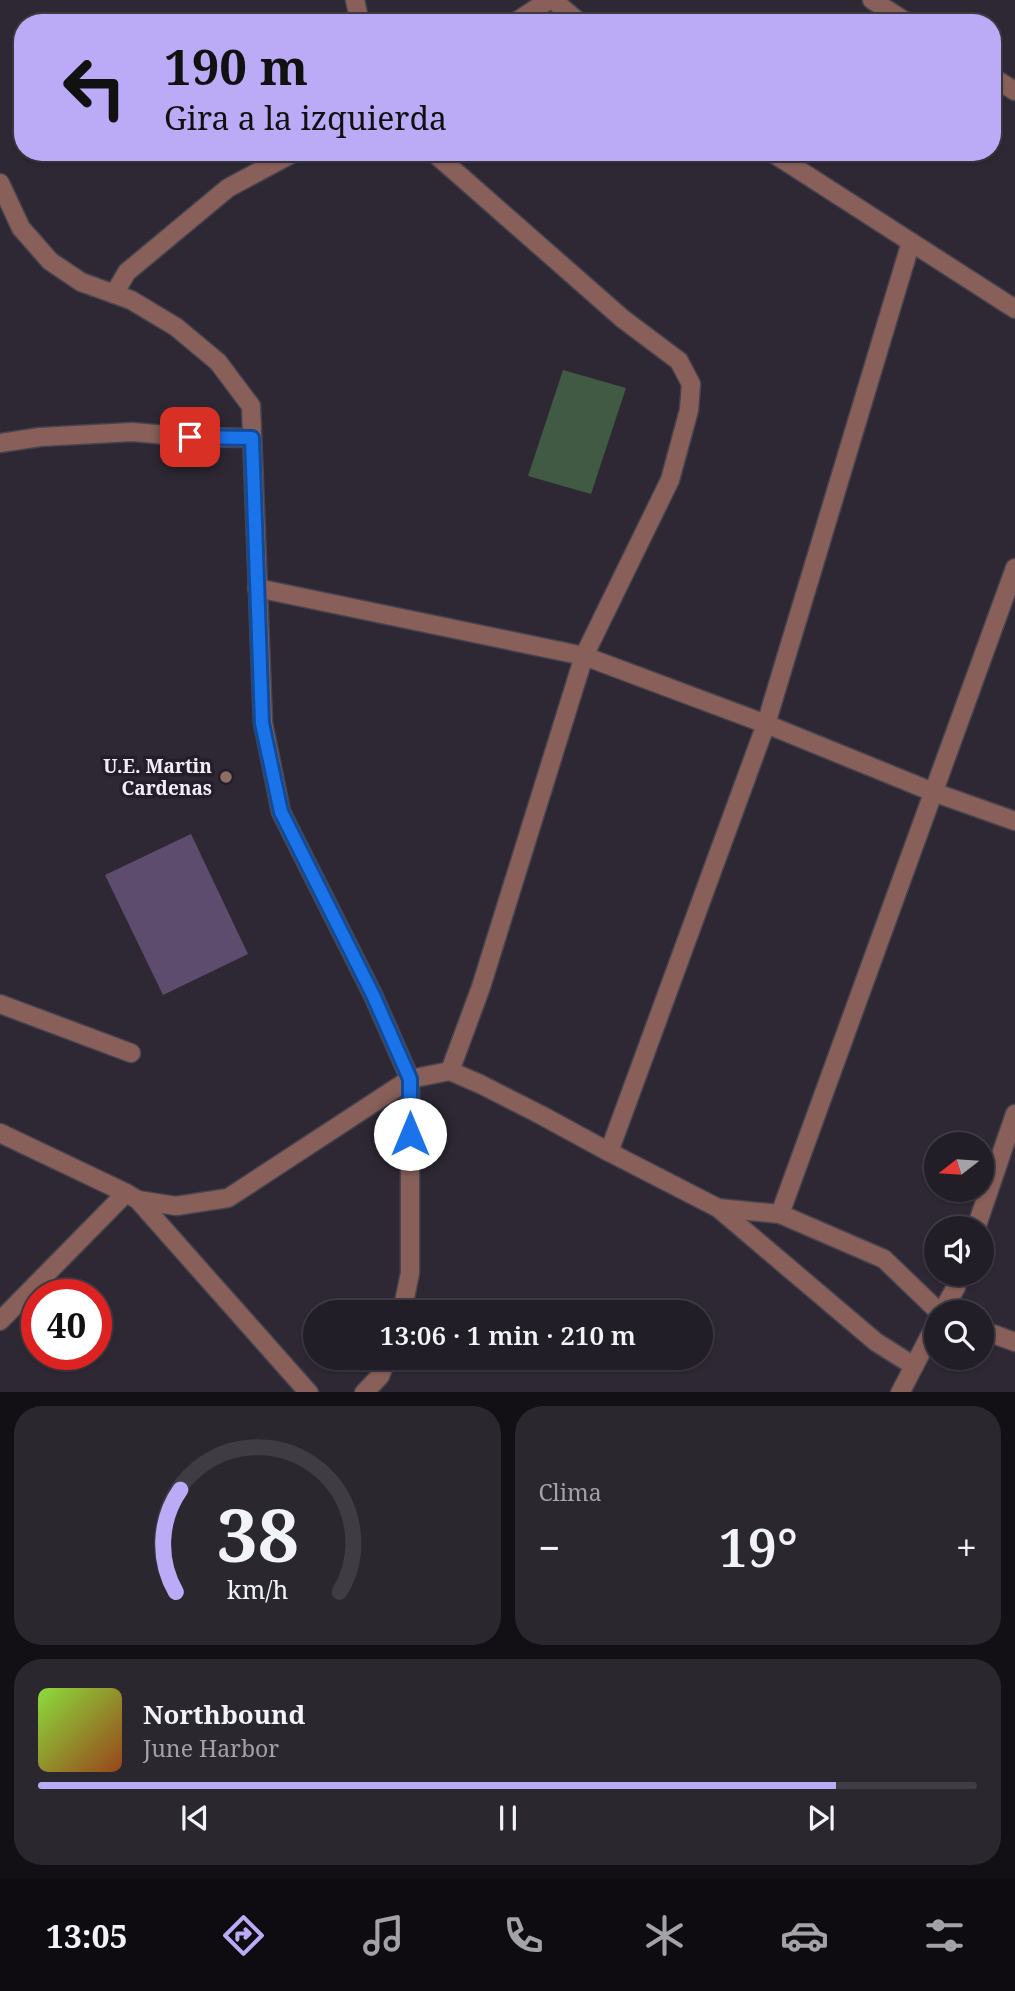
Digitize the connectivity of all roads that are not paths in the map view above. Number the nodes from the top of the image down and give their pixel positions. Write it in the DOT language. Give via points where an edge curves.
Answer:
graph roads {
  1 [pos="551,0"];
  2 [pos="872,0"];
  3 [pos="528,14"];
  4 [pos="569,14"];
  5 [pos="894,14"];
  6 [pos="278,161"];
  7 [pos="443,161"];
  8 [pos="785,161"];
  9 [pos="0,183"];
  10 [pos="911,242"];
  11 [pos="114,294"];
  12 [pos="1015,309"];
  13 [pos="252,438"];
  14 [pos="0,443"];
  15 [pos="1015,568"];
  16 [pos="257,588"];
  17 [pos="584,656"];
  18 [pos="766,724"];
  19 [pos="933,792"];
  20 [pos="1015,821"];
  21 [pos="0,1004"];
  22 [pos="131,1053"];
  23 [pos="450,1072"];
  24 [pos="410,1079"];
  25 [pos="1015,1114"];
  26 [pos="0,1133"];
  27 [pos="609,1152"];
  28 [pos="132,1196"];
  29 [pos="718,1208"];
  30 [pos="780,1214"];
  31 [pos="980,1216"];
  32 [pos="404,1300"];
  33 [pos="927,1300"];
  34 [pos="0,1321"];
  35 [pos="994,1334"];
  36 [pos="1015,1342"];
  37 [pos="924,1347"];
  38 [pos="914,1366"];
  39 [pos="379,1384"];
  40 [pos="309,1392"];
  41 [pos="364,1392"];
  42 [pos="900,1392"];
  1 -- 3 [label="street"];
  1 -- 4 [label="street"];
  2 -- 5 [label="street"];
  6 -- 11 [label="street" via="228,188 127,272"];
  7 -- 17 [label="street" via="623,319 679,361 691,384 689,410 670,480"];
  8 -- 10 [label="street"];
  9 -- 11 [label="street" via="21,228 50,261 81,282"];
  10 -- 12 [label="street"];
  10 -- 18 [label="street"];
  11 -- 13 [label="street" via="131,299 176,327 218,362 251,406"];
  13 -- 14 [label="street" via="132,432"];
  13 -- 16 [label="street"];
  15 -- 19 [label="street"];
  16 -- 17 [label="street"];
  16 -- 24 [label="street" via="262,723 281,812"];
  17 -- 18 [label="street"];
  17 -- 23 [label="street"];
  18 -- 19 [label="street"];
  18 -- 27 [label="street"];
  19 -- 20 [label="street"];
  19 -- 30 [label="street"];
  21 -- 22 [label="street"];
  23 -- 24 [label="street"];
  23 -- 27 [label="street"];
  24 -- 28 [label="street" via="228,1199 176,1206"];
  24 -- 32 [label="street" via="410,1273"];
  25 -- 31 [label="street"];
  26 -- 28 [label="street"];
  27 -- 29 [label="street"];
  28 -- 34 [label="street"];
  28 -- 40 [label="street"];
  29 -- 30 [label="street"];
  29 -- 38 [label="street" via="876,1342"];
  30 -- 33 [label="street" via="884,1259"];
  35 -- 36 [label="street"];
  37 -- 38 [label="street"];
  38 -- 42 [label="street"];
  39 -- 41 [label="street"];
}
